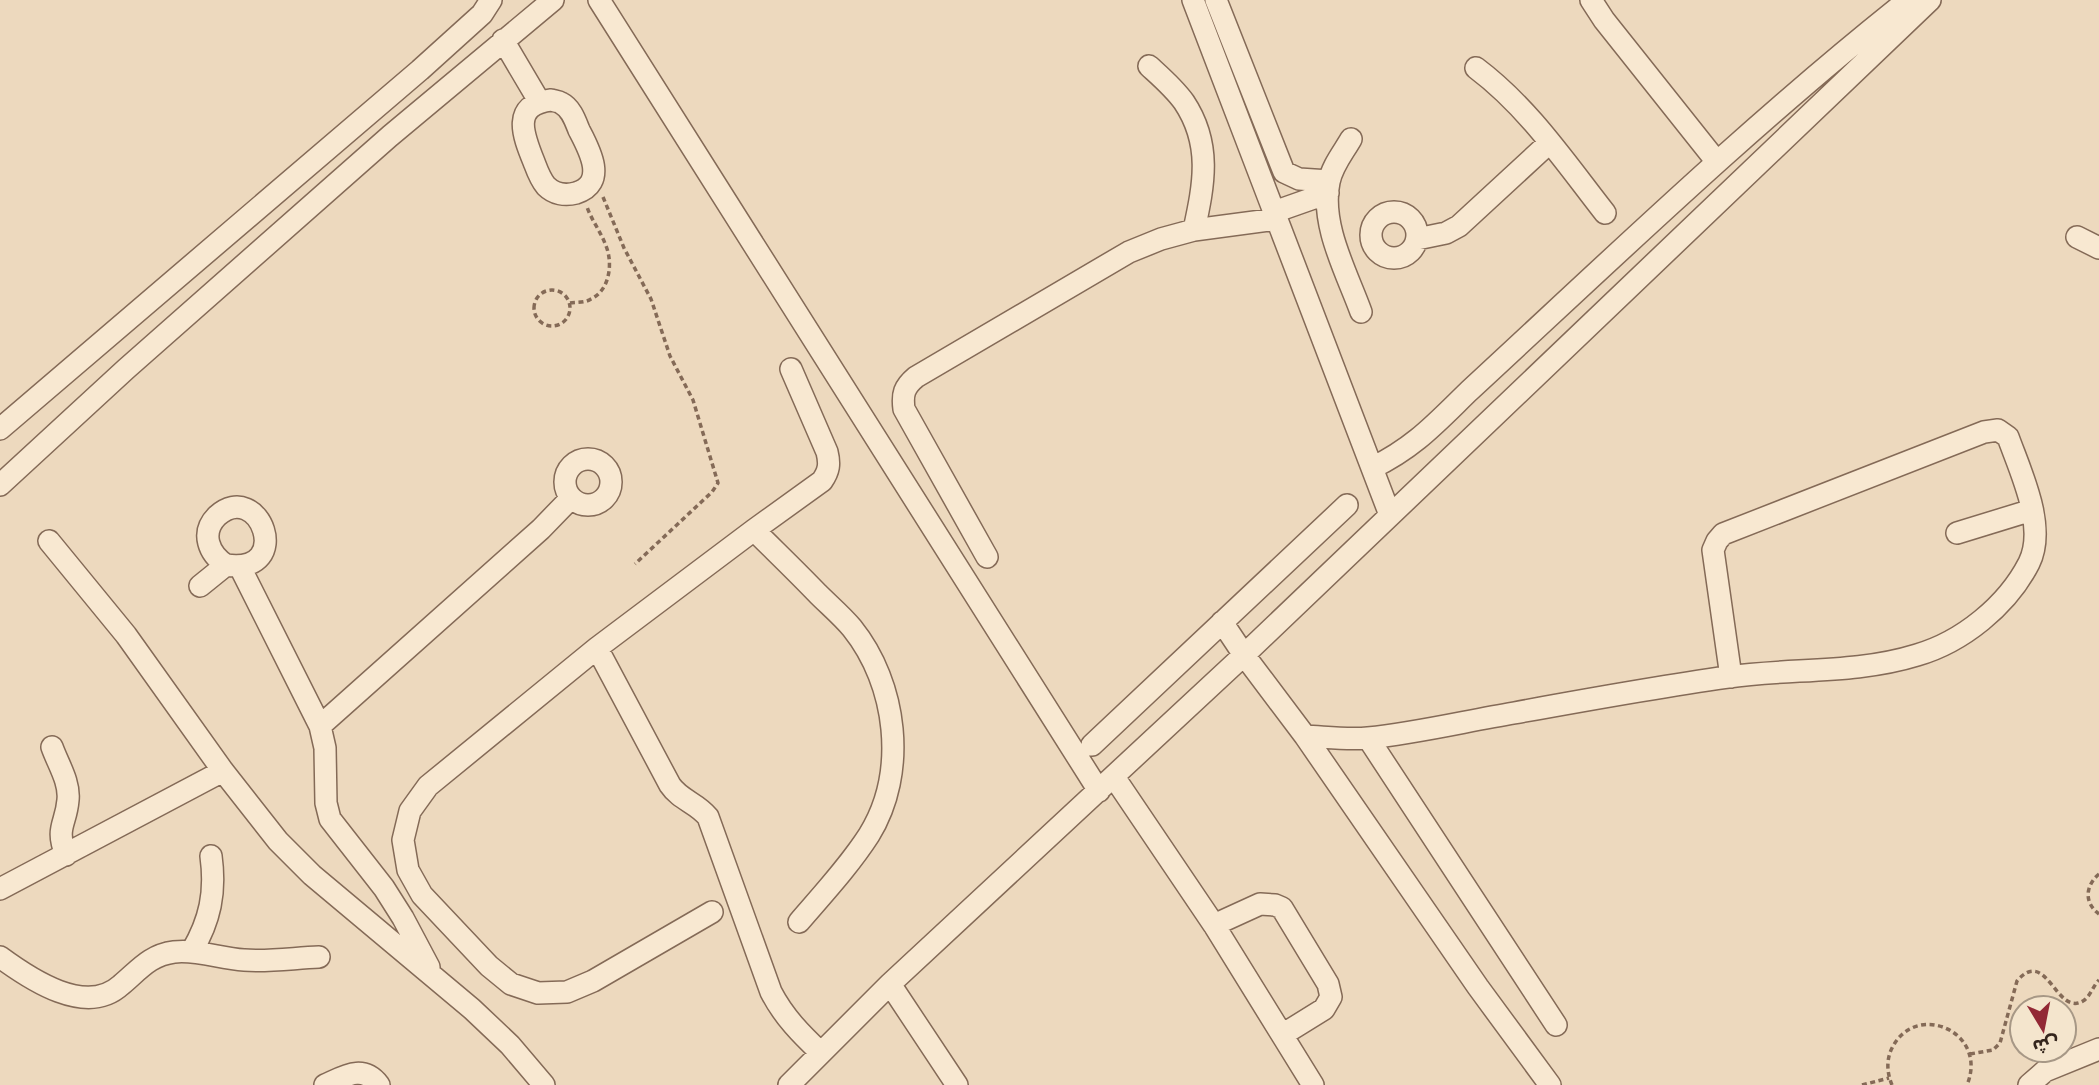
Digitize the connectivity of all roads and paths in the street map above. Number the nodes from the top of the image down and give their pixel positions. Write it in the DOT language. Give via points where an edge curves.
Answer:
graph roads {
  1 [pos="491,0"];
  2 [pos="553,0"];
  3 [pos="599,0"];
  4 [pos="1193,0"];
  5 [pos="1216,0"];
  6 [pos="1591,0"];
  7 [pos="1908,0"];
  8 [pos="1930,0"];
  9 [pos="503,40"];
  10 [pos="1149,66"];
  11 [pos="1476,68"];
  12 [pos="420,70"];
  13 [pos="441,93"];
  14 [pos="539,101"];
  15 [pos="1351,139"];
  16 [pos="1549,143"];
  17 [pos="1717,162"];
  18 [pos="587,184"];
  19 [pos="1328,187"];
  20 [pos="1605,213"];
  21 [pos="1276,216"];
  22 [pos="1194,230"];
  23 [pos="2077,237"];
  24 [pos="1417,239"];
  25 [pos="1374,246"];
  26 [pos="2099,248"];
  27 [pos="1341,258"];
  28 [pos="570,303"];
  29 [pos="1361,312"];
  30 [pos="791,369"];
  31 [pos="0,429"];
  32 [pos="1372,468"];
  33 [pos="2,479"];
  34 [pos="571,498"];
  35 [pos="1347,505"];
  36 [pos="2032,510"];
  37 [pos="1390,515"];
  38 [pos="754,530"];
  39 [pos="1957,533"];
  40 [pos="48,541"];
  41 [pos="987,557"];
  42 [pos="635,564"];
  43 [pos="200,586"];
  44 [pos="1222,622"];
  45 [pos="597,648"];
  46 [pos="1244,656"];
  47 [pos="1731,677"];
  48 [pos="320,726"];
  49 [pos="1305,736"];
  50 [pos="1368,738"];
  51 [pos="1092,745"];
  52 [pos="51,747"];
  53 [pos="223,771"];
  54 [pos="1106,784"];
  55 [pos="65,855"];
  56 [pos="211,856"];
  57 [pos="2099,874"];
  58 [pos="375,876"];
  59 [pos="0,889"];
  60 [pos="344,901"];
  61 [pos="712,912"];
  62 [pos="2099,914"];
  63 [pos="799,922"];
  64 [pos="1214,925"];
  65 [pos="192,951"];
  66 [pos="0,957"];
  67 [pos="319,957"];
  68 [pos="433,976"];
  69 [pos="2099,980"];
  70 [pos="890,984"];
  71 [pos="1556,1025"];
  72 [pos="1282,1035"];
  73 [pos="2099,1049"];
  74 [pos="821,1053"];
  75 [pos="1970,1054"];
  76 [pos="806,1068"];
  77 [pos="1889,1078"];
  78 [pos="325,1085"];
  79 [pos="379,1085"];
  80 [pos="544,1085"];
  81 [pos="789,1085"];
  82 [pos="820,1085"];
  83 [pos="957,1085"];
  84 [pos="1313,1085"];
  85 [pos="1550,1085"];
  86 [pos="1862,1085"];
  87 [pos="1892,1085"];
  88 [pos="1967,1085"];
  89 [pos="2029,1085"];
  1 -- 12 [label="street" via="482,14"];
  2 -- 9 [label="street"];
  3 -- 54 [label="street"];
  4 -- 21 [label="street"];
  5 -- 19 [label="street" via="1284,172"];
  6 -- 17 [label="street"];
  7 -- 17 [label="street"];
  8 -- 37 [label="street"];
  9 -- 13 [label="street"];
  9 -- 14 [label="street"];
  10 -- 22 [label="street" via="1184,103 1197,128 1204,184"];
  11 -- 16 [label="street" via="1519,104"];
  12 -- 13 [label="street"];
  12 -- 31 [label="street"];
  13 -- 33 [label="street"];
  14 -- 18 [label="street" via="562,103 571,112 595,166"];
  14 -- 18 [label="street" via="529,108 523,129 540,177 547,187 569,195"];
  15 -- 19 [label="street"];
  16 -- 20 [label="street"];
  16 -- 24 [label="street" via="1459,226"];
  17 -- 32 [label="street" via="1413,445"];
  18 -- 28 [label="path" via="592,222 608,250 610,267 600,292 592,299"];
  18 -- 42 [label="path" via="651,299 670,356 696,407 718,483"];
  19 -- 21 [label="street"];
  19 -- 27 [label="street" via="1329,218"];
  21 -- 22 [label="street"];
  21 -- 32 [label="street"];
  22 -- 41 [label="street" via="1129,252 906,385 904,409"];
  23 -- 26 [label="street"];
  24 -- 25 [label="street" via="1409,252 1394,258"];
  24 -- 25 [label="street" via="1414,223 1401,213 1386,213 1371,231"];
  25 -- 27 [label="street"];
  27 -- 29 [label="street"];
  28 -- 28 [label="path" via="561,292 548,290 537,299 535,312 543,323 557,325 568,316"];
  30 -- 38 [label="street" via="827,452 828,472"];
  32 -- 37 [label="street"];
  34 -- 48 [label="street"];
  35 -- 44 [label="street"];
  36 -- 39 [label="street"];
  36 -- 47 [label="street" via="2035,545 2025,570 2000,603 1948,642 1887,663"];
  36 -- 47 [label="street" via="2008,437 1998,430 1723,534 1713,550"];
  37 -- 46 [label="street"];
  38 -- 45 [label="street"];
  38 -- 63 [label="street" via="851,627 867,650 888,700 894,745 888,790 871,832"];
  40 -- 53 [label="street" via="119,625"];
  43 -- 48 [label="street" via="233,566"];
  44 -- 46 [label="street"];
  44 -- 51 [label="street"];
  45 -- 61 [label="street" via="428,786 410,811 403,840 408,870 422,895 489,966 511,984 538,993 566,992 593,981"];
  45 -- 74 [label="street" via="670,785 708,817 771,992 792,1024"];
  46 -- 49 [label="street"];
  46 -- 54 [label="street"];
  47 -- 50 [label="street"];
  48 -- 58 [label="street" via="330,819"];
  49 -- 50 [label="street"];
  49 -- 85 [label="street"];
  50 -- 71 [label="street"];
  52 -- 55 [label="street" via="67,787 60,827"];
  53 -- 55 [label="street"];
  53 -- 60 [label="street" via="287,850"];
  54 -- 64 [label="street"];
  54 -- 70 [label="street"];
  55 -- 59 [label="street"];
  56 -- 65 [label="street" via="212,906"];
  57 -- 62 [label="path" via="2091,881 2087,896"];
  58 -- 60 [label="street"];
  58 -- 68 [label="street"];
  60 -- 68 [label="street"];
  64 -- 72 [label="street"];
  64 -- 72 [label="street" via="1260,904 1275,905 1287,914 1331,997 1324,1009"];
  65 -- 66 [label="street" via="160,954 119,988 85,998 43,984"];
  65 -- 67 [label="street" via="245,960"];
  68 -- 80 [label="street" via="510,1045"];
  69 -- 75 [label="path" via="2086,999 2072,1004 2045,976 2038,972 2022,975 2000,1043 1993,1050"];
  70 -- 74 [label="street"];
  70 -- 83 [label="street"];
  72 -- 84 [label="street"];
  73 -- 89 [label="street" via="2045,1071"];
  74 -- 76 [label="street"];
  75 -- 77 [label="path" via="1950,1029 1917,1026 1892,1046"];
  75 -- 88 [label="path"];
  76 -- 81 [label="street"];
  76 -- 82 [label="street"];
  77 -- 86 [label="path"];
  77 -- 87 [label="path"];
  78 -- 79 [label="street" via="360,1072"];
}
